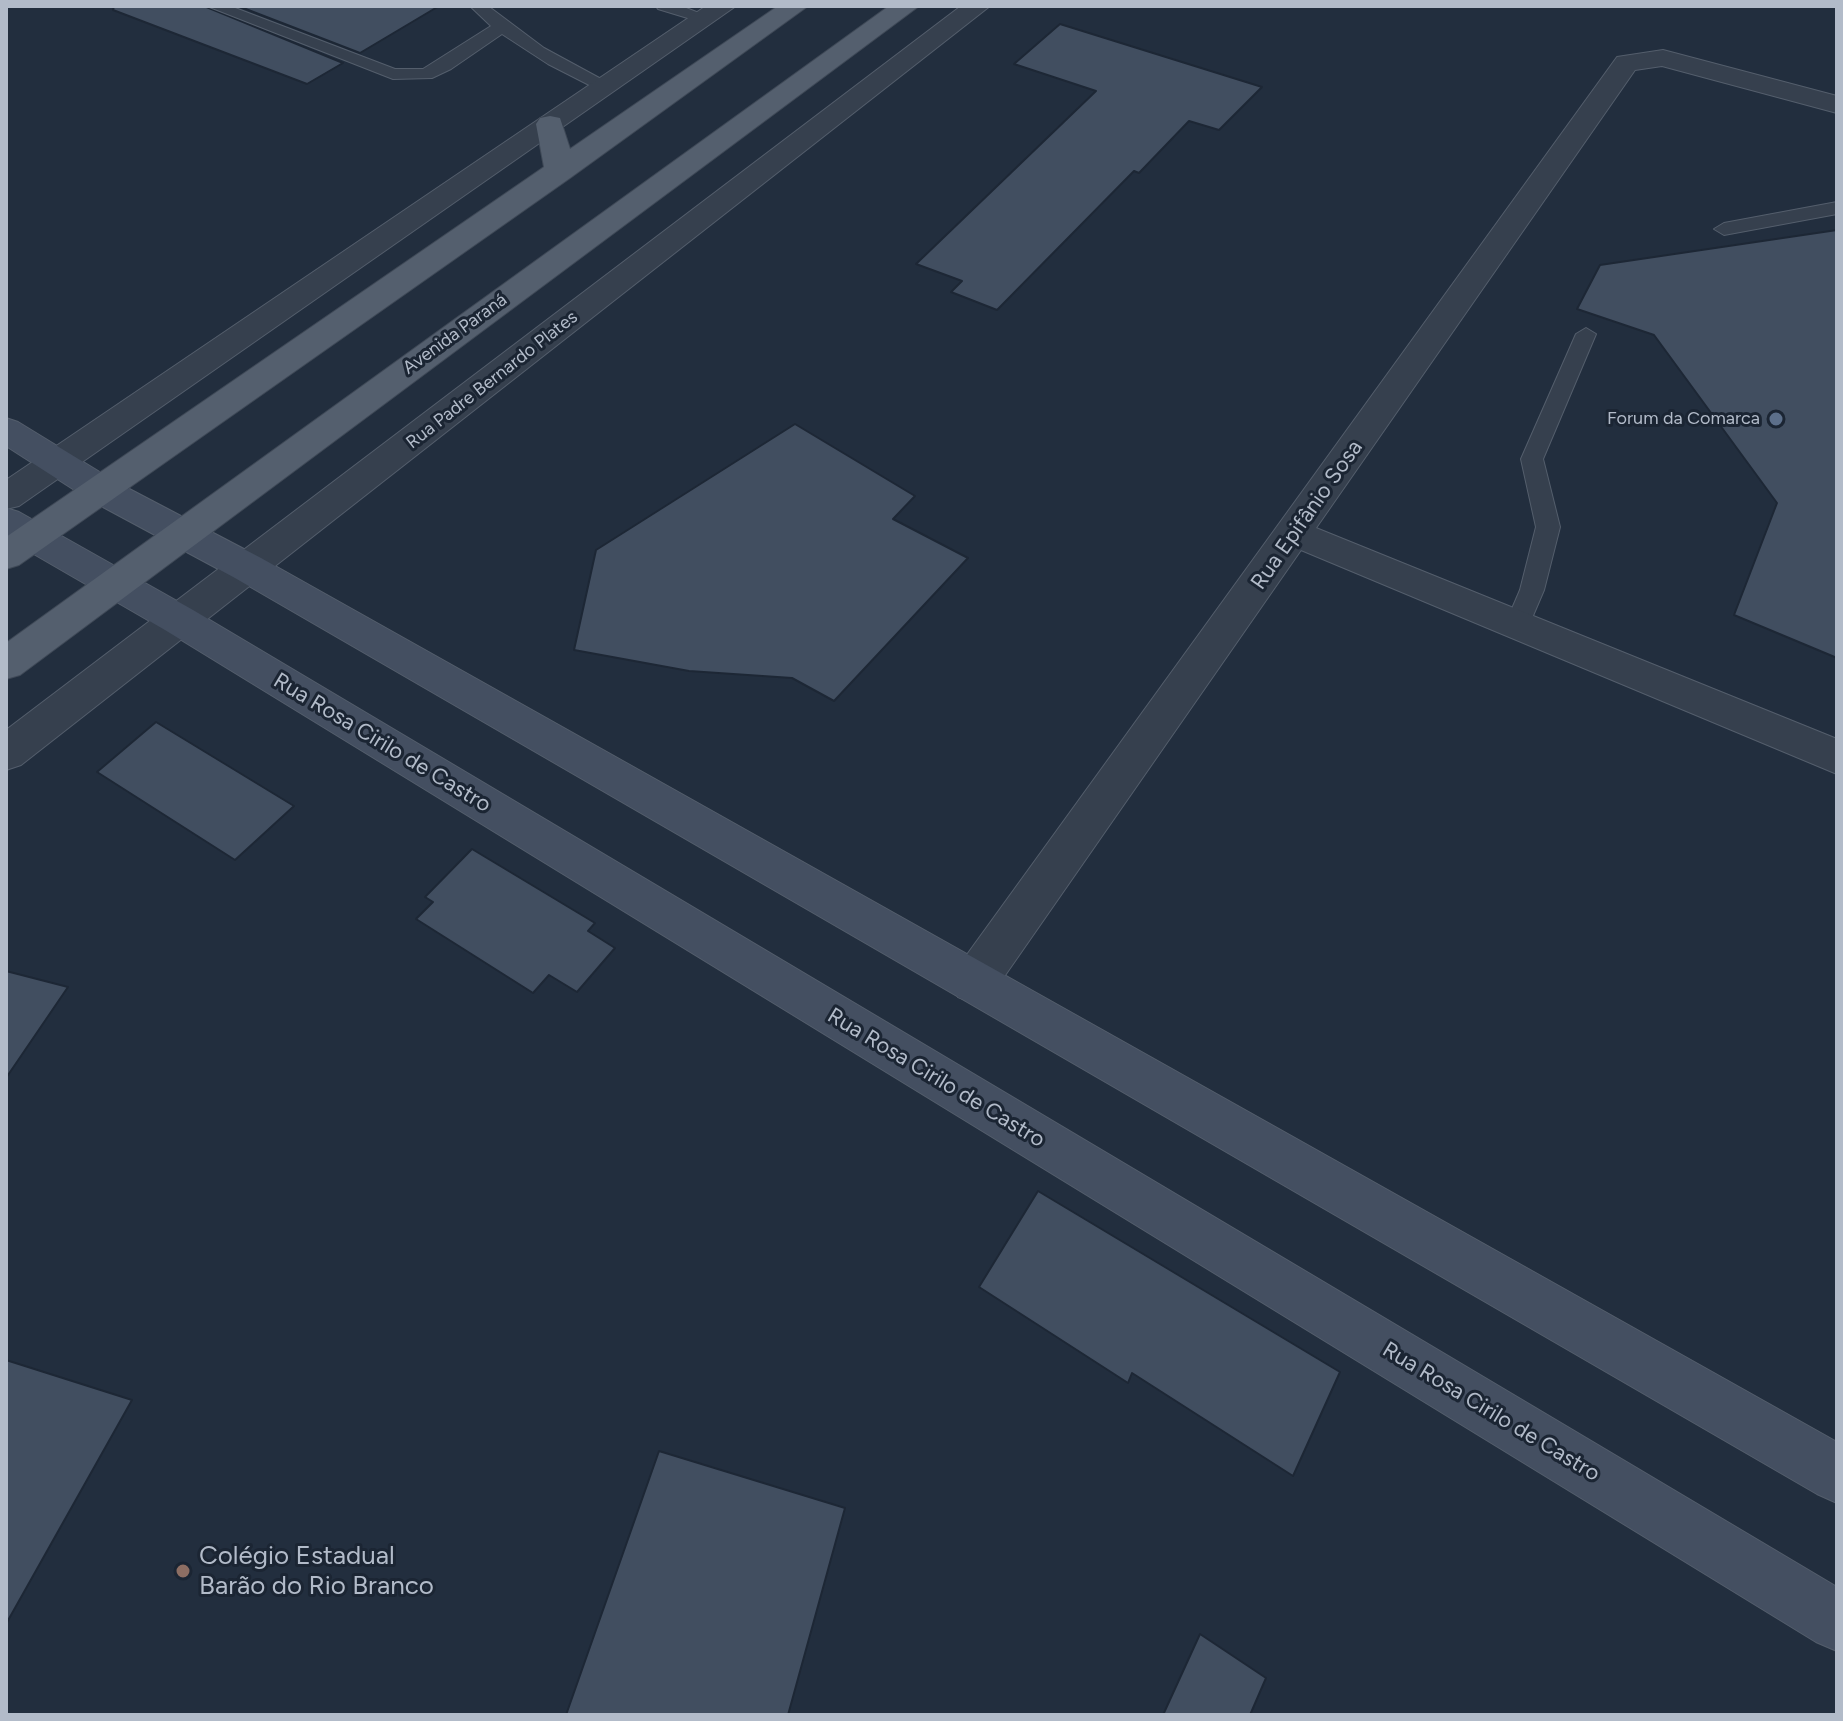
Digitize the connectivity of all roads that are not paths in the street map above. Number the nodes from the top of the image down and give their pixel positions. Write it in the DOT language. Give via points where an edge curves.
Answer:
graph roads {
  1 [pos="215,6"];
  2 [pos="478,6"];
  3 [pos="664,6"];
  4 [pos="795,6"];
  5 [pos="906,6"];
  6 [pos="977,6"];
  7 [pos="713,12"];
  8 [pos="501,27"];
  9 [pos="605,86"];
  10 [pos="1837,105"];
  11 [pos="550,124"];
  12 [pos="560,172"];
  13 [pos="1837,208"];
  14 [pos="1724,229"];
  15 [pos="1586,334"];
  16 [pos="6,430"];
  17 [pos="58,463"];
  18 [pos="103,491"];
  19 [pos="6,497"];
  20 [pos="1294,533"];
  21 [pos="181,534"];
  22 [pos="15,538"];
  23 [pos="248,568"];
  24 [pos="113,584"];
  25 [pos="179,620"];
  26 [pos="1517,625"];
  27 [pos="6,664"];
  28 [pos="6,753"];
  29 [pos="1837,757"];
  30 [pos="974,982"];
  31 [pos="1837,1474"];
  32 [pos="1837,1621"];
  1 -- 8 [label="lane" via="393,74 426,74"];
  2 -- 8 [label="lane"];
  3 -- 7 [label="lane"];
  4 -- 12 [label="main road"];
  5 -- 21 [label="main road, Avenida Paraná"];
  6 -- 23 [label="street, Rua Padre Bernardo Plates"];
  7 -- 9 [label="street"];
  8 -- 9 [label="lane" via="545,58"];
  9 -- 11 [label="street"];
  10 -- 20 [label="street, Rua Epifânio Sosa" via="1663,58 1626,63"];
  11 -- 12 [label="main road"];
  11 -- 17 [label="street"];
  12 -- 18 [label="main road"];
  13 -- 14 [label="lane"];
  15 -- 26 [label="lane" via="1532,459 1548,527"];
  16 -- 17 [label="main road"];
  17 -- 18 [label="main road"];
  17 -- 19 [label="street"];
  18 -- 21 [label="main road"];
  18 -- 22 [label="main road"];
  20 -- 26 [label="street"];
  20 -- 30 [label="street, Rua Epifânio Sosa"];
  21 -- 23 [label="main road"];
  21 -- 24 [label="main road, Avenida Paraná"];
  22 -- 24 [label="main road, Rua Rosa Cirilo de Castro"];
  23 -- 25 [label="street, Rua Padre Bernardo Plates"];
  23 -- 30 [label="main road"];
  24 -- 25 [label="main road, Rua Rosa Cirilo de Castro"];
  24 -- 27 [label="main road, Avenida Paraná"];
  25 -- 28 [label="street, Rua Padre Bernardo Plates"];
  25 -- 32 [label="main road, Rua Rosa Cirilo de Castro"];
  26 -- 29 [label="street"];
  30 -- 31 [label="main road"];
}
